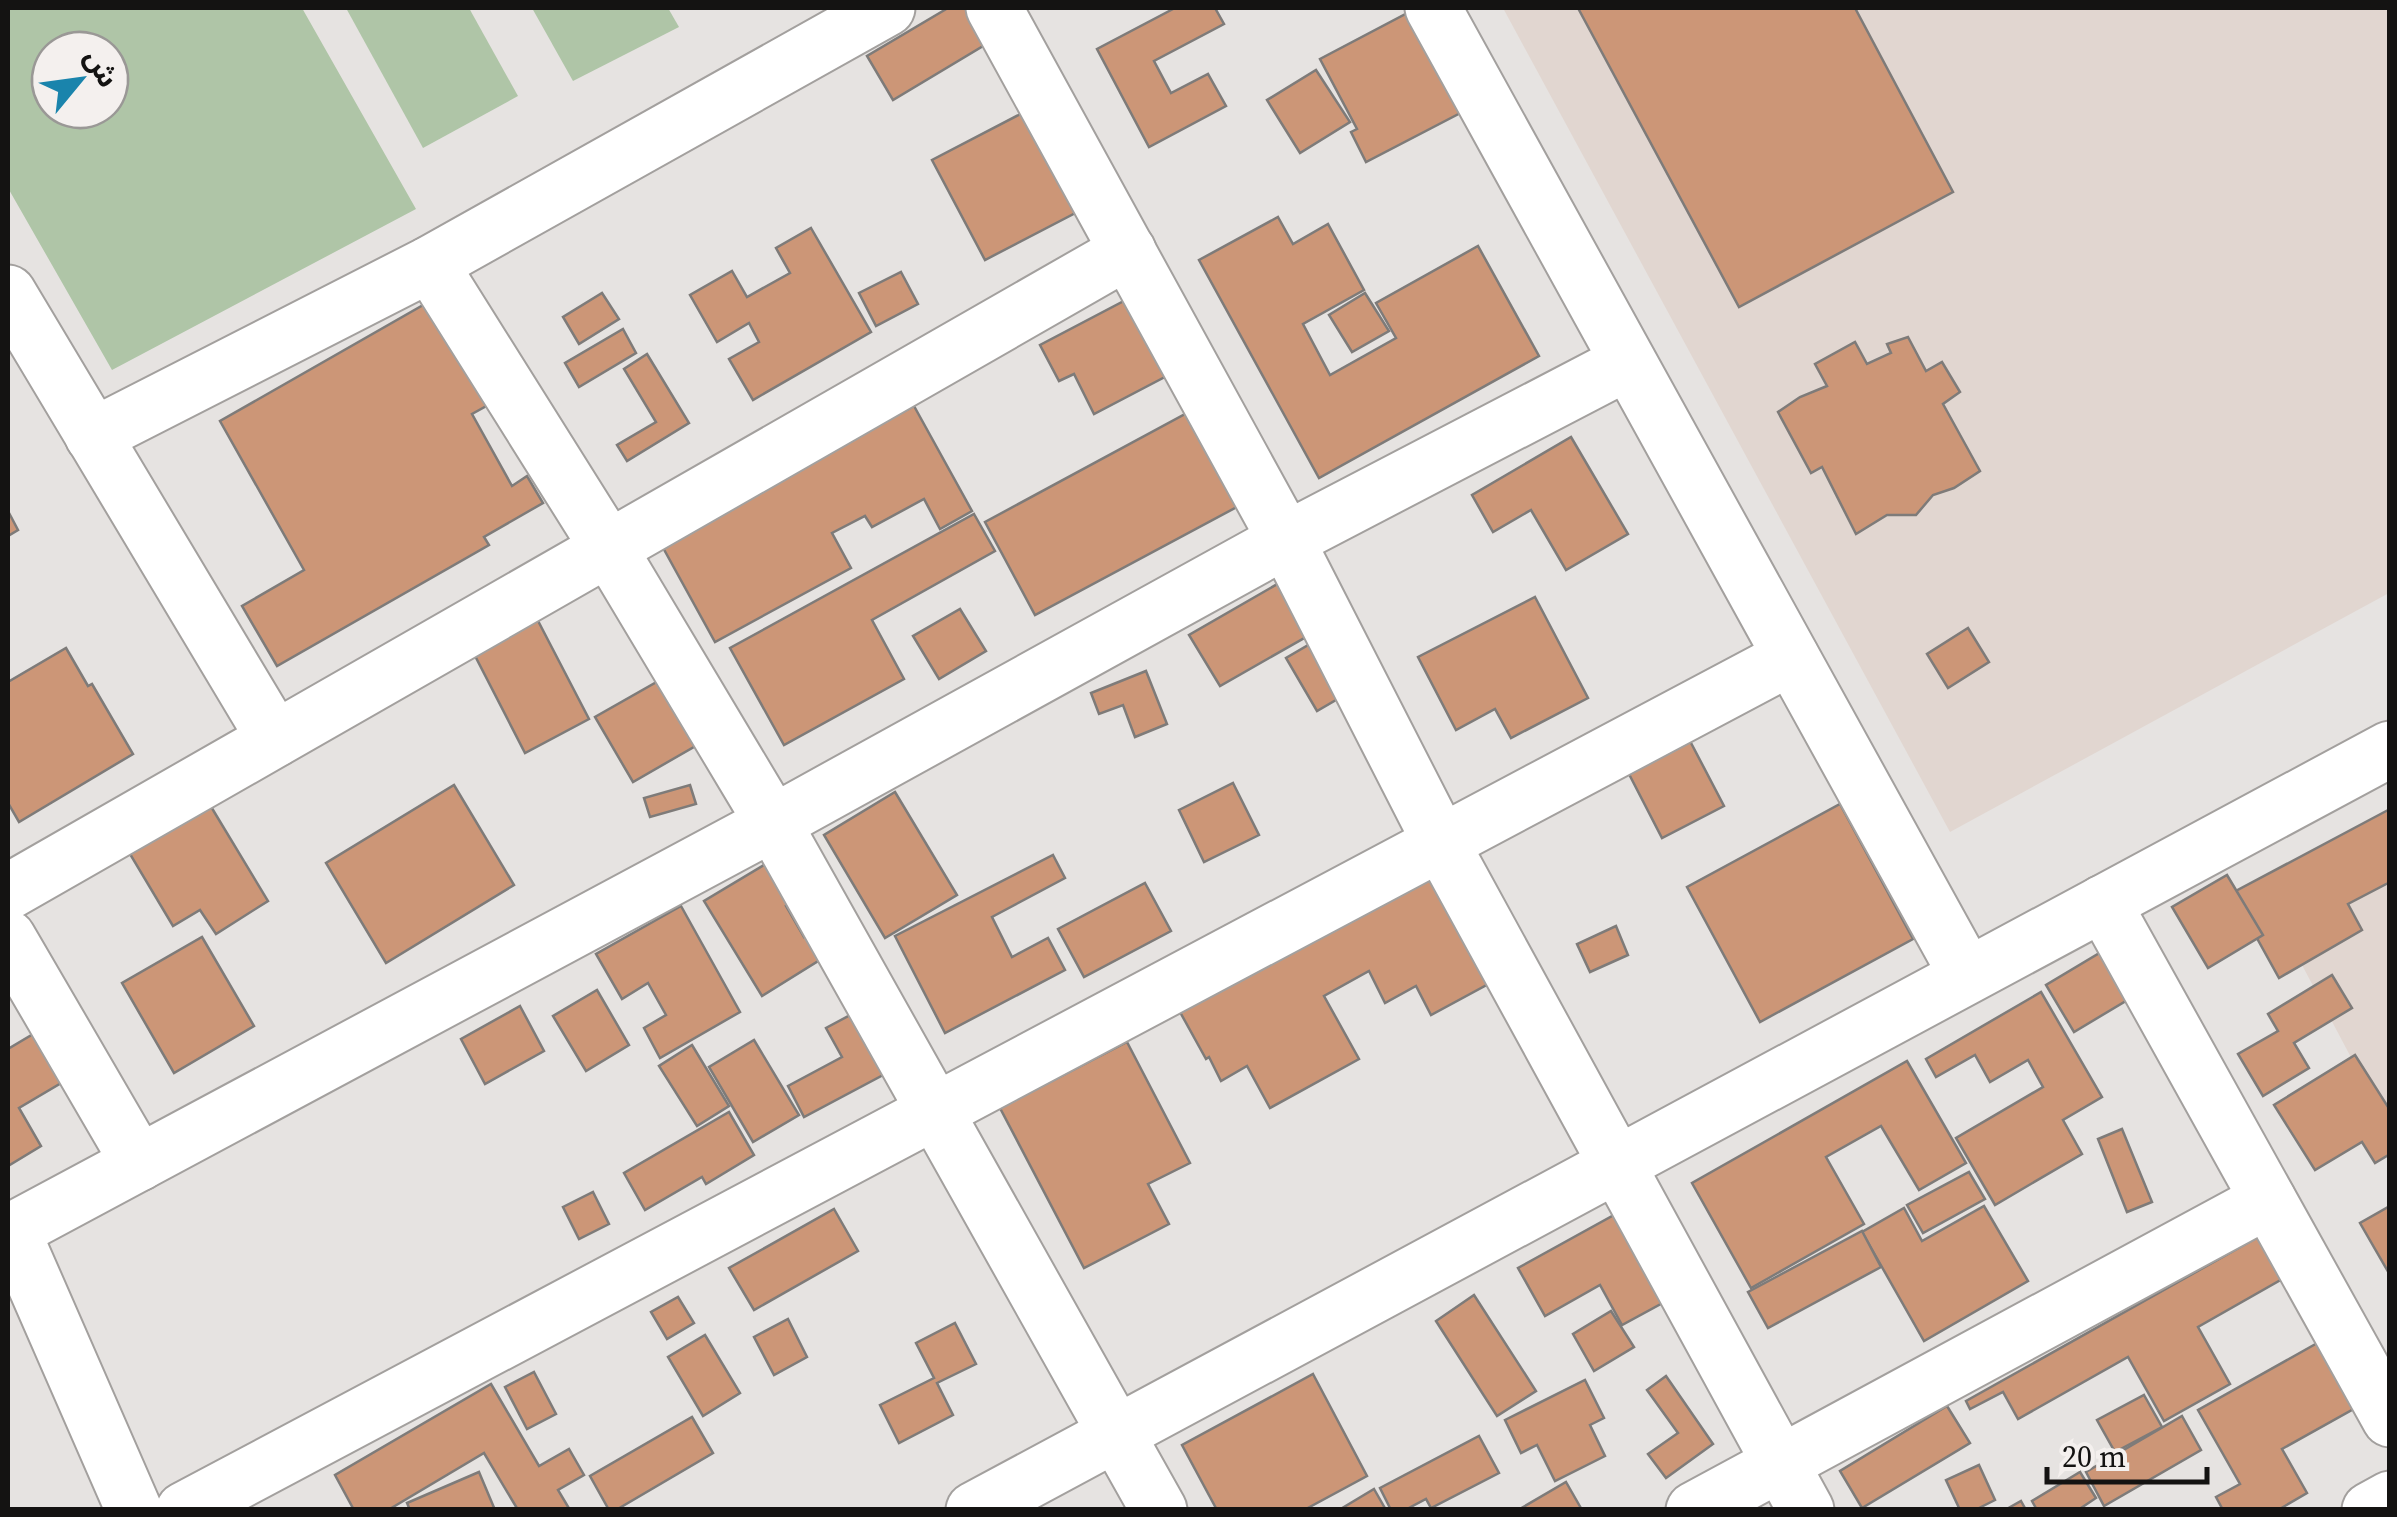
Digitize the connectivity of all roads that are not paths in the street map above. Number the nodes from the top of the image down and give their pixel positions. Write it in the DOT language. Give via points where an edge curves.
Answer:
graph roads {
  1 [pos="887,8"];
  2 [pos="994,8"];
  3 [pos="1433,8"];
  4 [pos="1128,251"];
  5 [pos="430,264"];
  6 [pos="8,293"];
  7 [pos="1628,362"];
  8 [pos="93,436"];
  9 [pos="1286,540"];
  10 [pos="609,550"];
  11 [pos="1791,657"];
  12 [pos="275,740"];
  13 [pos="2390,749"];
  14 [pos="772,822"];
  15 [pos="1441,843"];
  16 [pos="8,892"];
  17 [pos="2103,902"];
  18 [pos="8,938"];
  19 [pos="1968,975"];
  20 [pos="936,1110"];
  21 [pos="139,1163"];
  22 [pos="1617,1164"];
  23 [pos="2268,1200"];
  24 [pos="10,1232"];
  25 [pos="2390,1419"];
  26 [pos="1115,1434"];
  27 [pos="1793,1487"];
  28 [pos="268,1490"];
  29 [pos="2390,1500"];
  30 [pos="134,1510"];
  31 [pos="184,1510"];
  32 [pos="974,1510"];
  33 [pos="1159,1510"];
  34 [pos="1694,1510"];
  35 [pos="2370,1510"];
  1 -- 5 [label="street"];
  2 -- 4 [label="street"];
  3 -- 7 [label="street"];
  4 -- 9 [label="street"];
  4 -- 10 [label="street"];
  5 -- 8 [label="street"];
  5 -- 10 [label="street"];
  6 -- 8 [label="street"];
  7 -- 9 [label="street"];
  7 -- 11 [label="street"];
  8 -- 12 [label="street"];
  9 -- 14 [label="street"];
  9 -- 15 [label="street"];
  10 -- 12 [label="street"];
  10 -- 14 [label="street"];
  11 -- 15 [label="street"];
  11 -- 19 [label="street"];
  12 -- 16 [label="street"];
  13 -- 17 [label="street"];
  14 -- 20 [label="street"];
  14 -- 21 [label="street"];
  15 -- 20 [label="street"];
  15 -- 22 [label="street"];
  17 -- 19 [label="street"];
  17 -- 23 [label="street"];
  18 -- 21 [label="street"];
  19 -- 22 [label="street"];
  20 -- 26 [label="street"];
  20 -- 28 [label="street"];
  21 -- 24 [label="street"];
  22 -- 26 [label="street"];
  22 -- 27 [label="street"];
  23 -- 25 [label="street"];
  23 -- 27 [label="street"];
  24 -- 30 [label="street"];
  26 -- 32 [label="street"];
  26 -- 33 [label="street"];
  27 -- 34 [label="street"];
  28 -- 31 [label="street"];
  29 -- 35 [label="street"];
}
